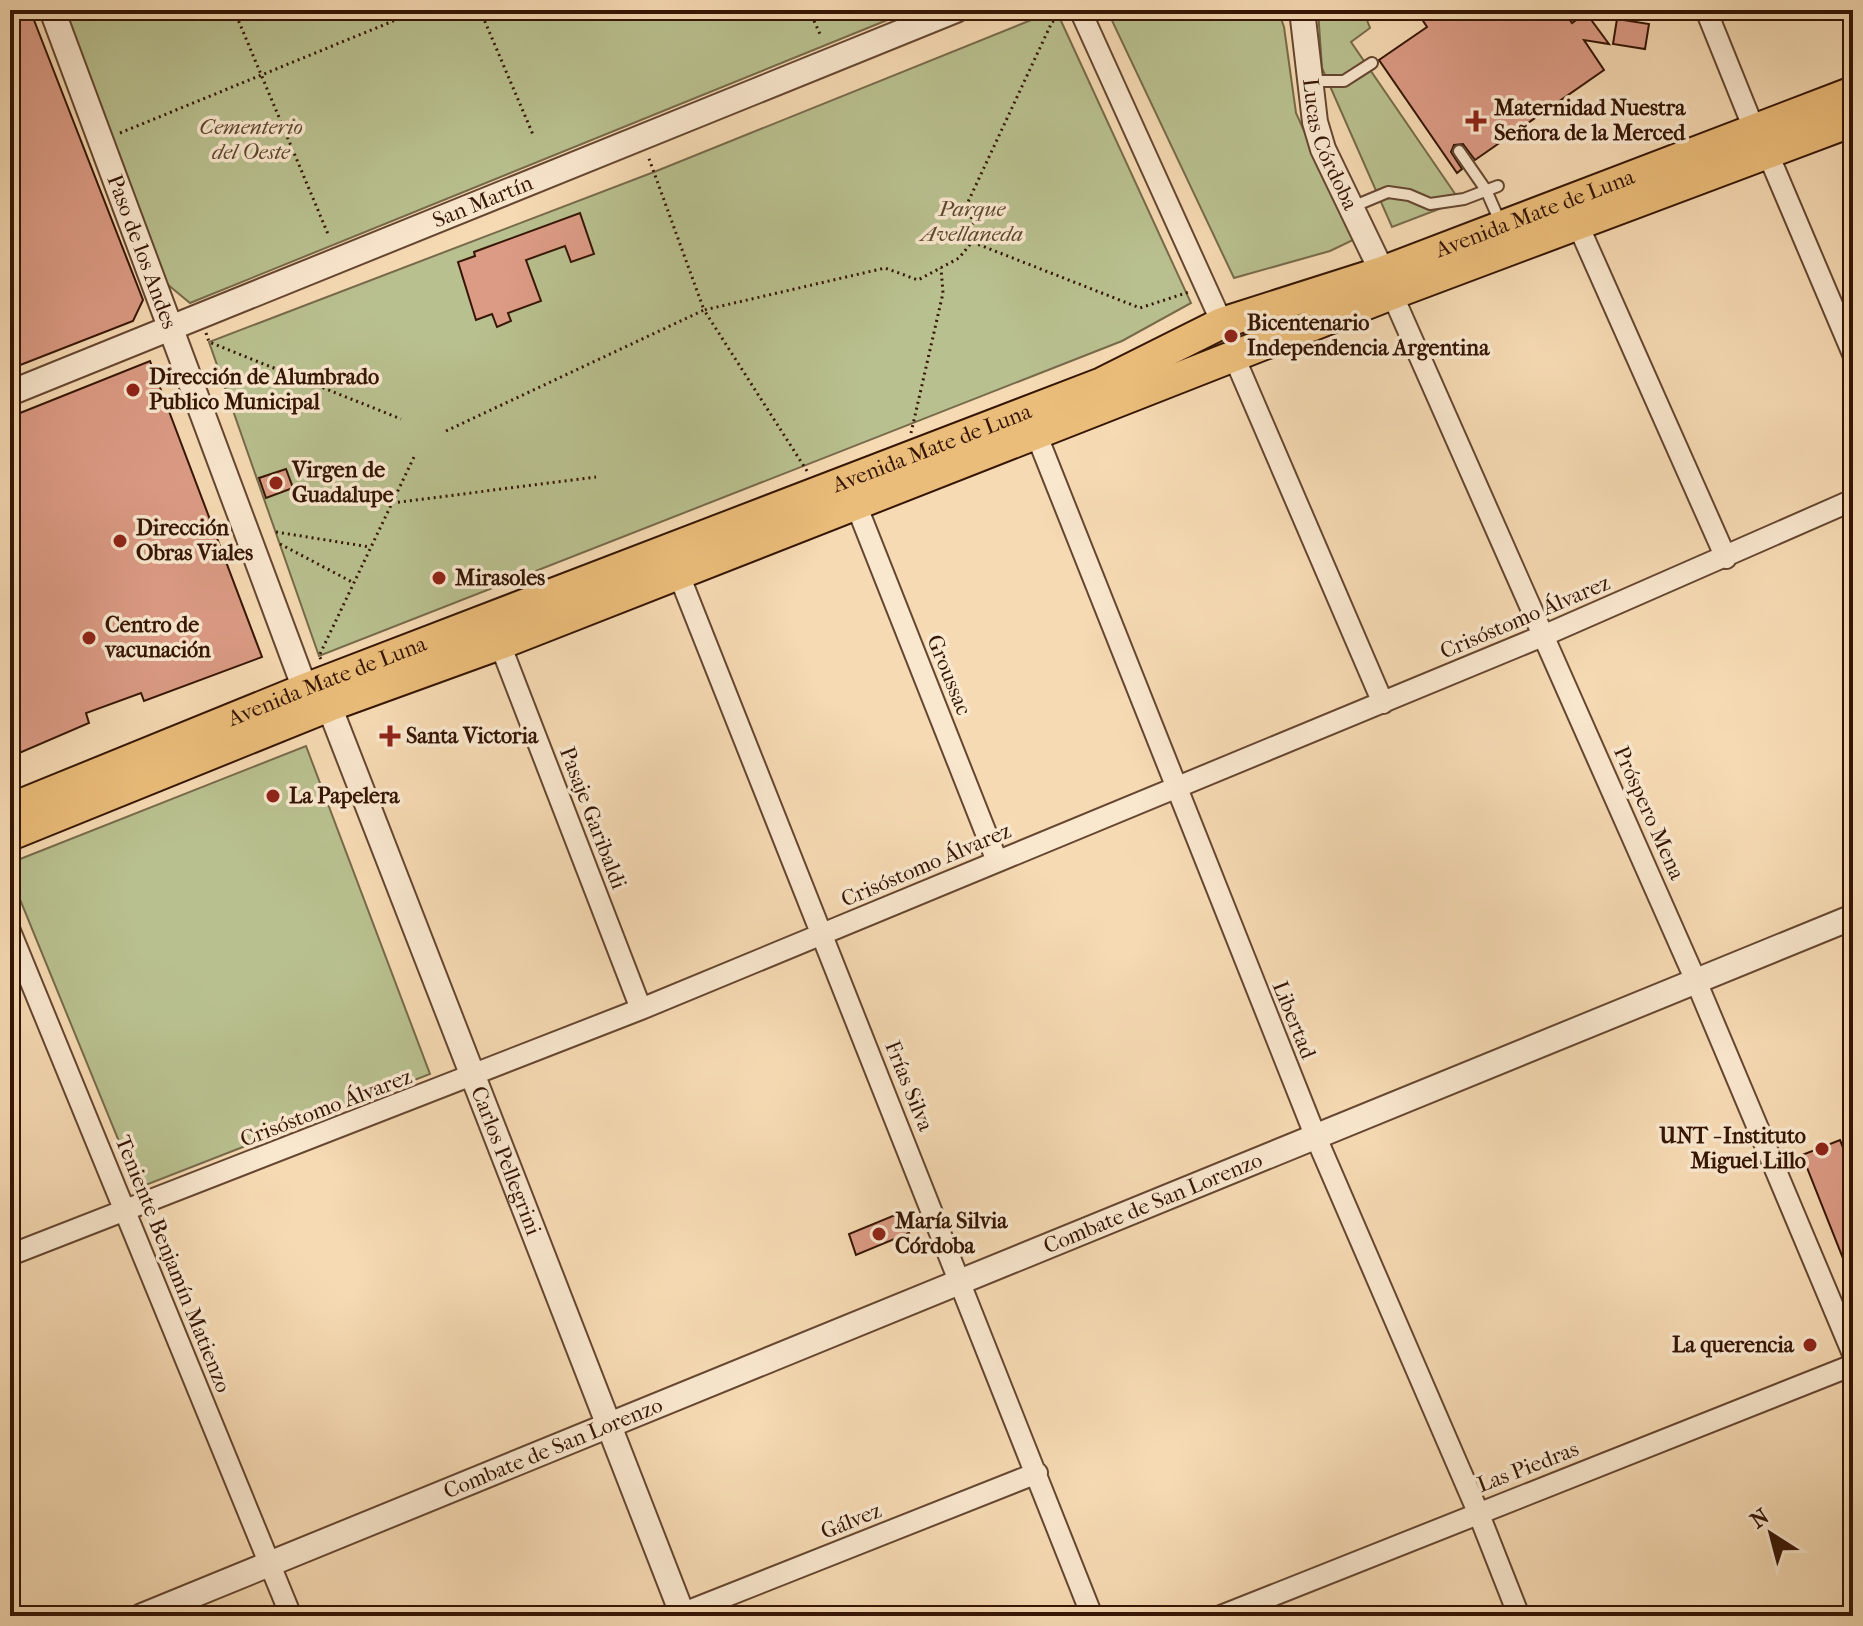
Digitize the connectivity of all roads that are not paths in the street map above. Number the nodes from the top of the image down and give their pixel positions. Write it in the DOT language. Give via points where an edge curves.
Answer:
graph roads {
  1 [pos="52,10"];
  2 [pos="956,10"];
  3 [pos="1080,10"];
  4 [pos="1302,10"];
  5 [pos="1706,10"];
  6 [pos="1372,63"];
  7 [pos="1312,81"];
  8 [pos="1853,92"];
  9 [pos="1853,121"];
  10 [pos="1761,142"];
  11 [pos="1459,151"];
  12 [pos="1498,186"];
  13 [pos="1486,190"];
  14 [pos="1350,208"];
  15 [pos="1578,225"];
  16 [pos="1502,226"];
  17 [pos="1387,283"];
  18 [pos="1222,323"];
  19 [pos="172,330"];
  20 [pos="1853,354"];
  21 [pos="1235,359"];
  22 [pos="10,393"];
  23 [pos="1037,436"];
  24 [pos="1853,500"];
  25 [pos="857,507"];
  26 [pos="1726,558"];
  27 [pos="679,575"];
  28 [pos="1545,635"];
  29 [pos="500,644"];
  30 [pos="317,698"];
  31 [pos="1383,703"];
  32 [pos="1176,787"];
  33 [pos="10,809"];
  34 [pos="10,835"];
  35 [pos="997,861"];
  36 [pos="1853,917"];
  37 [pos="10,931"];
  38 [pos="823,934"];
  39 [pos="1696,981"];
  40 [pos="641,1009"];
  41 [pos="474,1076"];
  42 [pos="1315,1135"];
  43 [pos="125,1212"];
  44 [pos="10,1255"];
  45 [pos="960,1281"];
  46 [pos="1853,1354"];
  47 [pos="1853,1365"];
  48 [pos="608,1427"];
  49 [pos="1037,1473"];
  50 [pos="1478,1512"];
  51 [pos="270,1563"];
  52 [pos="681,1615"];
  53 [pos="142,1616"];
  54 [pos="291,1616"];
  55 [pos="1092,1616"];
  56 [pos="1221,1616"];
  57 [pos="1519,1616"];
  1 -- 19 [label="street, Paso de los Andes"];
  2 -- 19 [label="street, San Martín"];
  3 -- 18 [label="street"];
  4 -- 7 [label="street, Lucas Córdoba"];
  5 -- 10 [label="street"];
  6 -- 7 [label="lane" via="1344,81"];
  7 -- 14 [label="street, Lucas Córdoba" via="1323,149"];
  8 -- 10 [label="main road, Avenida Mate de Luna"];
  9 -- 10 [label="main road, Avenida Mate de Luna"];
  10 -- 15 [label="main road, Avenida Mate de Luna"];
  10 -- 16 [label="main road, Avenida Mate de Luna"];
  10 -- 20 [label="street"];
  11 -- 13 [label="lane"];
  12 -- 13 [label="lane"];
  13 -- 14 [label="lane" via="1430,204 1388,192"];
  13 -- 16 [label="lane"];
  14 -- 17 [label="street, Lucas Córdoba"];
  15 -- 17 [label="main road, Avenida Mate de Luna"];
  15 -- 26 [label="street"];
  16 -- 17 [label="main road, Avenida Mate de Luna"];
  17 -- 18 [label="main road, Avenida Mate de Luna"];
  17 -- 21 [label="main road, Avenida Mate de Luna"];
  17 -- 28 [label="street, Próspero Mena"];
  18 -- 30 [label="main road, Avenida Mate de Luna" via="1102,383 819,492"];
  19 -- 22 [label="street, San Martín"];
  19 -- 30 [label="street, Paso de los Andes"];
  21 -- 23 [label="main road, Avenida Mate de Luna"];
  21 -- 31 [label="street"];
  23 -- 25 [label="main road, Avenida Mate de Luna"];
  23 -- 32 [label="street, Libertad"];
  24 -- 26 [label="street, Crisóstomo Álvarez"];
  25 -- 27 [label="main road, Avenida Mate de Luna"];
  25 -- 35 [label="street, Groussac"];
  26 -- 28 [label="street, Crisóstomo Álvarez"];
  27 -- 29 [label="main road, Avenida Mate de Luna"];
  27 -- 38 [label="street, Frías Silva"];
  28 -- 31 [label="street, Crisóstomo Álvarez"];
  28 -- 39 [label="street, Próspero Mena"];
  29 -- 30 [label="main road, Avenida Mate de Luna"];
  29 -- 40 [label="street, Pasaje Garibaldi"];
  30 -- 33 [label="main road, Avenida Mate de Luna"];
  30 -- 34 [label="main road, Avenida Mate de Luna"];
  30 -- 41 [label="street, Carlos Pellegrini"];
  31 -- 32 [label="street, Crisóstomo Álvarez"];
  32 -- 35 [label="street, Crisóstomo Álvarez"];
  32 -- 42 [label="street, Libertad"];
  35 -- 38 [label="street, Crisóstomo Álvarez"];
  36 -- 39 [label="street, Combate de San Lorenzo"];
  37 -- 43 [label="street, Teniente Benjamín Matienzo"];
  38 -- 40 [label="street, Crisóstomo Álvarez"];
  38 -- 45 [label="street, Frías Silva"];
  39 -- 42 [label="street, Combate de San Lorenzo"];
  39 -- 46 [label="street, Próspero Mena"];
  40 -- 41 [label="street, Crisóstomo Álvarez"];
  41 -- 43 [label="street, Crisóstomo Álvarez"];
  41 -- 48 [label="street, Carlos Pellegrini"];
  42 -- 45 [label="street, Combate de San Lorenzo"];
  42 -- 50 [label="street, Libertad"];
  43 -- 44 [label="street, Crisóstomo Álvarez"];
  43 -- 51 [label="street, Teniente Benjamín Matienzo"];
  45 -- 48 [label="street, Combate de San Lorenzo"];
  45 -- 49 [label="street, Frías Silva"];
  47 -- 50 [label="street, Las Piedras"];
  48 -- 51 [label="street, Combate de San Lorenzo"];
  48 -- 52 [label="street, Carlos Pellegrini"];
  49 -- 52 [label="street, Gálvez"];
  49 -- 55 [label="street, Frías Silva"];
  50 -- 56 [label="street, Las Piedras"];
  50 -- 57 [label="street, Libertad"];
  51 -- 53 [label="street, Combate de San Lorenzo"];
  51 -- 54 [label="street, Teniente Benjamín Matienzo"];
}
